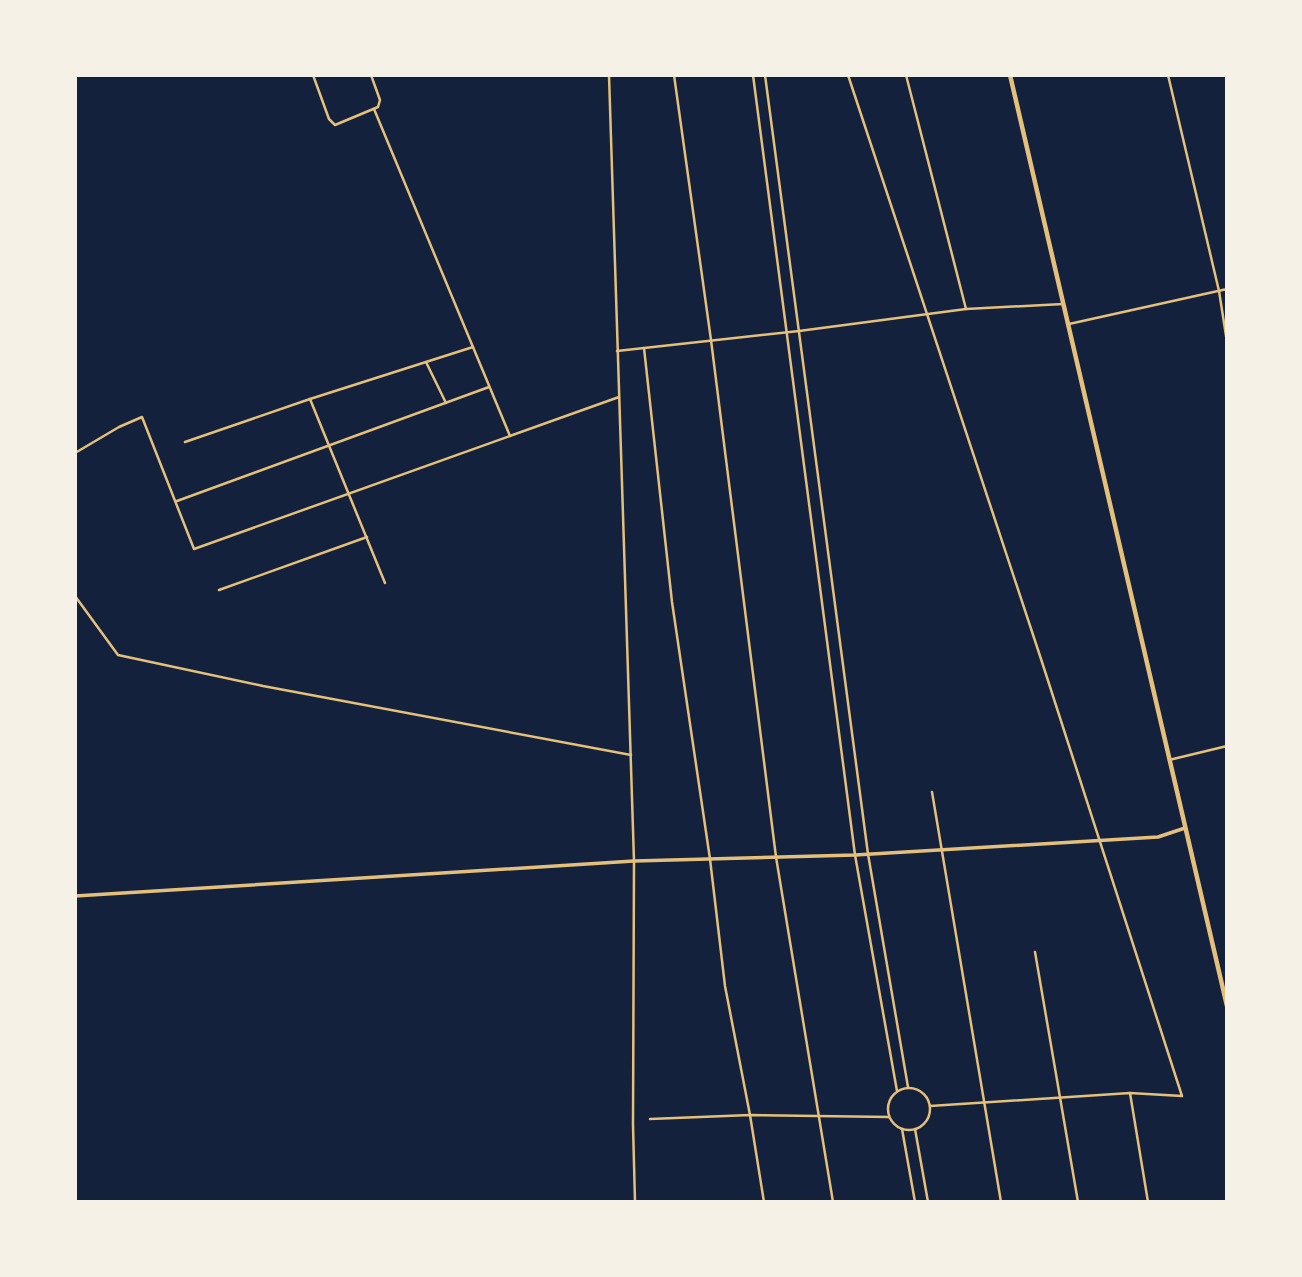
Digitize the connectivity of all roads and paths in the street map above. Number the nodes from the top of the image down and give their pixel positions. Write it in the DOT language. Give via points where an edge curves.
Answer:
graph roads {
  1 [pos="313,75"];
  2 [pos="371,75"];
  3 [pos="609,75"];
  4 [pos="674,75"];
  5 [pos="752,75"];
  6 [pos="765,75"];
  7 [pos="848,75"];
  8 [pos="906,75"];
  9 [pos="1010,75"];
  10 [pos="1168,75"];
  11 [pos="374,109"];
  12 [pos="1227,289"];
  13 [pos="1219,291"];
  14 [pos="1063,304"];
  15 [pos="965,309"];
  16 [pos="925,314"];
  17 [pos="1068,325"];
  18 [pos="799,331"];
  19 [pos="786,332"];
  20 [pos="711,340"];
  21 [pos="1227,342"];
  22 [pos="473,347"];
  23 [pos="644,348"];
  24 [pos="617,351"];
  25 [pos="426,362"];
  26 [pos="489,387"];
  27 [pos="619,397"];
  28 [pos="310,399"];
  29 [pos="446,403"];
  30 [pos="510,436"];
  31 [pos="185,442"];
  32 [pos="330,445"];
  33 [pos="75,453"];
  34 [pos="349,494"];
  35 [pos="175,502"];
  36 [pos="367,537"];
  37 [pos="385,583"];
  38 [pos="219,590"];
  39 [pos="75,596"];
  40 [pos="1227,746"];
  41 [pos="631,755"];
  42 [pos="1169,760"];
  43 [pos="932,792"];
  44 [pos="1185,828"];
  45 [pos="1097,839"];
  46 [pos="941,850"];
  47 [pos="869,854"];
  48 [pos="855,855"];
  49 [pos="776,857"];
  50 [pos="710,859"];
  51 [pos="634,861"];
  52 [pos="75,897"];
  53 [pos="1035,952"];
  54 [pos="1227,1006"];
  55 [pos="908,1087"];
  56 [pos="897,1091"];
  57 [pos="1130,1093"];
  58 [pos="1061,1098"];
  59 [pos="984,1104"];
  60 [pos="930,1106"];
  61 [pos="750,1115"];
  62 [pos="818,1116"];
  63 [pos="889,1117"];
  64 [pos="650,1119"];
  65 [pos="902,1129"];
  66 [pos="915,1129"];
  67 [pos="635,1202"];
  68 [pos="764,1202"];
  69 [pos="833,1202"];
  70 [pos="915,1202"];
  71 [pos="928,1202"];
  72 [pos="1001,1202"];
  73 [pos="1078,1202"];
  74 [pos="1148,1202"];
  1 -- 11 [label="street" via="331,123 339,125"];
  2 -- 11 [label="street" via="380,100"];
  3 -- 24 [label="street"];
  4 -- 20 [label="street"];
  5 -- 19 [label="street"];
  6 -- 18 [label="street"];
  7 -- 16 [label="street"];
  8 -- 15 [label="street"];
  9 -- 14 [label="highway"];
  10 -- 13 [label="street"];
  11 -- 22 [label="street"];
  12 -- 13 [label="street"];
  13 -- 17 [label="street"];
  13 -- 21 [label="street"];
  14 -- 15 [label="street"];
  14 -- 17 [label="highway"];
  15 -- 16 [label="street"];
  16 -- 18 [label="street"];
  16 -- 45 [label="street"];
  17 -- 42 [label="highway"];
  18 -- 19 [label="street"];
  18 -- 47 [label="street"];
  19 -- 20 [label="street"];
  19 -- 48 [label="street"];
  20 -- 23 [label="street"];
  20 -- 49 [label="street"];
  22 -- 25 [label="street"];
  22 -- 26 [label="street"];
  23 -- 24 [label="street"];
  23 -- 50 [label="street" via="672,602"];
  24 -- 27 [label="street"];
  25 -- 28 [label="street"];
  25 -- 29 [label="street"];
  26 -- 29 [label="street"];
  26 -- 30 [label="street"];
  27 -- 30 [label="street"];
  27 -- 41 [label="street"];
  28 -- 31 [label="street"];
  28 -- 32 [label="street"];
  29 -- 32 [label="street"];
  30 -- 34 [label="street"];
  32 -- 34 [label="street"];
  32 -- 35 [label="street"];
  33 -- 35 [label="street" via="142,417"];
  34 -- 35 [label="street" via="194,549"];
  34 -- 36 [label="street"];
  36 -- 37 [label="street"];
  36 -- 38 [label="street"];
  39 -- 41 [label="street" via="118,655"];
  40 -- 42 [label="street"];
  41 -- 51 [label="street"];
  42 -- 44 [label="highway"];
  43 -- 46 [label="street"];
  44 -- 45 [label="street" via="1158,837"];
  44 -- 54 [label="highway"];
  45 -- 46 [label="street"];
  45 -- 57 [label="street" via="1182,1096"];
  46 -- 47 [label="street"];
  46 -- 59 [label="street"];
  47 -- 48 [label="street"];
  47 -- 55 [label="street"];
  48 -- 49 [label="street"];
  48 -- 56 [label="street"];
  49 -- 50 [label="street"];
  49 -- 62 [label="street"];
  50 -- 51 [label="street"];
  50 -- 61 [label="street" via="725,986"];
  51 -- 52 [label="street"];
  51 -- 67 [label="street"];
  53 -- 58 [label="street"];
  55 -- 56 [label="street"];
  55 -- 60 [label="street" via="922,1093"];
  56 -- 63 [label="street" via="888,1105"];
  57 -- 58 [label="street"];
  57 -- 74 [label="street"];
  58 -- 59 [label="street"];
  58 -- 73 [label="street"];
  59 -- 60 [label="street"];
  59 -- 72 [label="street"];
  60 -- 66 [label="street" via="925,1123"];
  61 -- 62 [label="street"];
  61 -- 64 [label="street"];
  61 -- 68 [label="street"];
  62 -- 63 [label="street"];
  62 -- 69 [label="street"];
  63 -- 65 [label="street"];
  65 -- 66 [label="street"];
  65 -- 70 [label="street"];
  66 -- 71 [label="street"];
}
